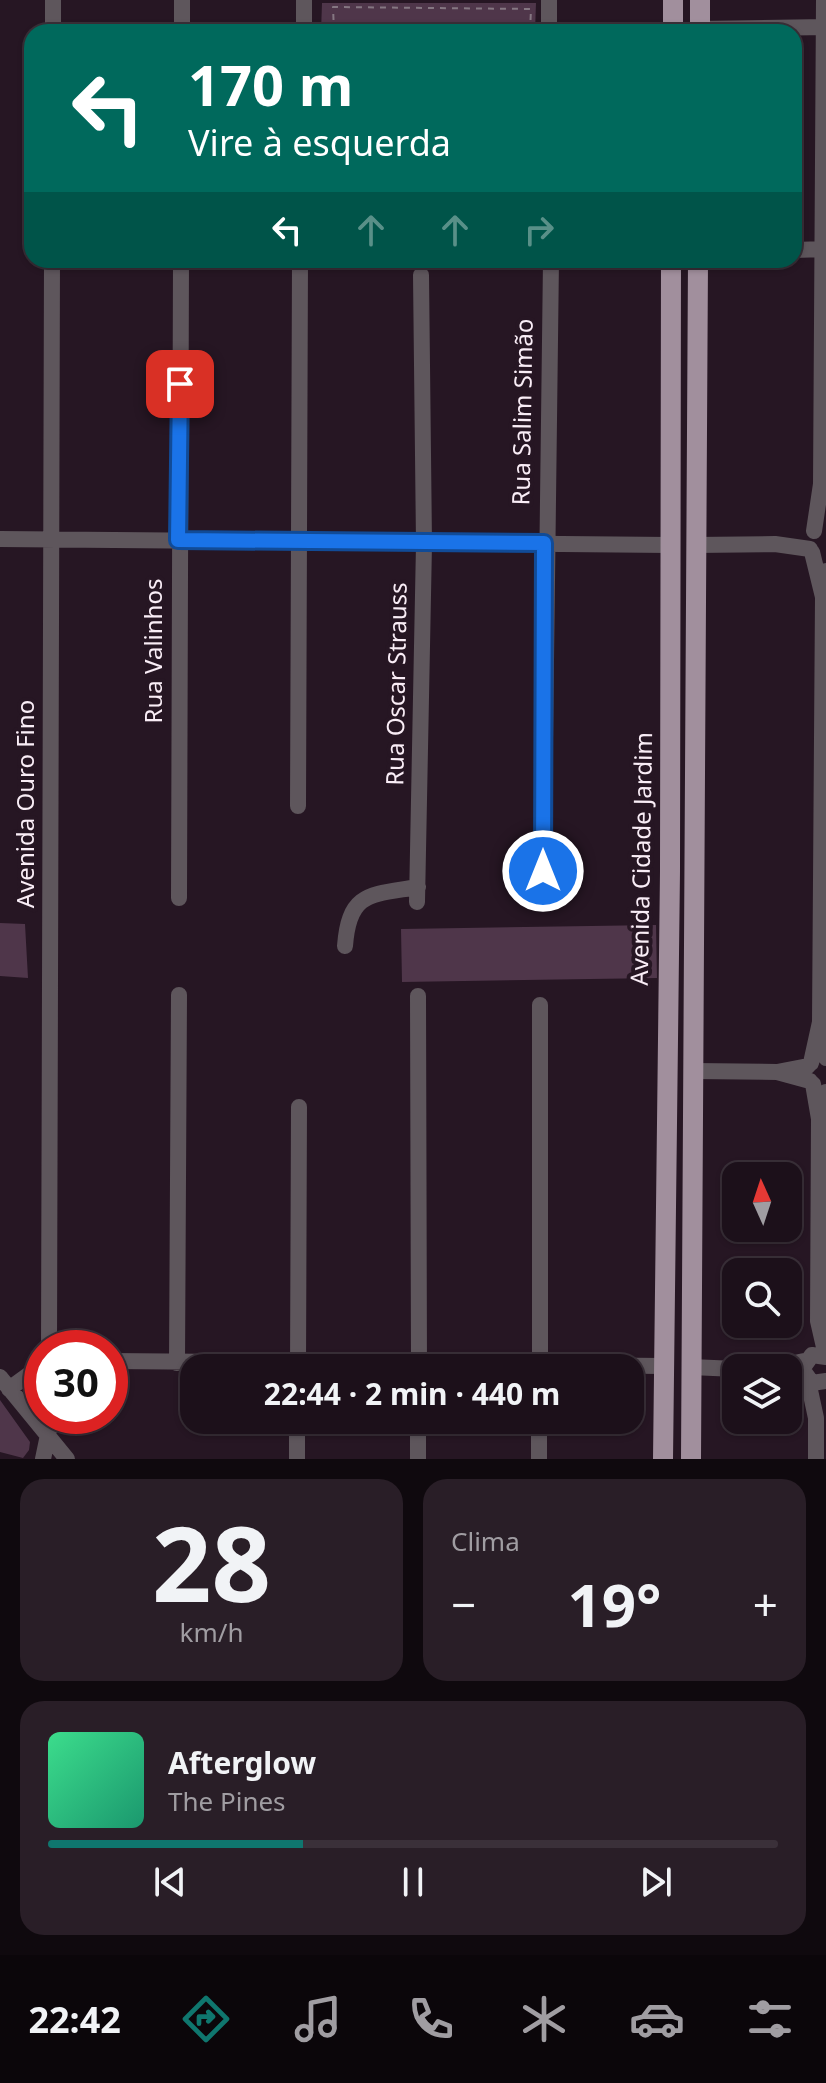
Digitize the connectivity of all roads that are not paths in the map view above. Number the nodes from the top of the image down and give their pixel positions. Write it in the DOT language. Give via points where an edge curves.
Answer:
graph roads {
  1 [pos="53,0"];
  2 [pos="182,0"];
  3 [pos="304,0"];
  4 [pos="549,0"];
  5 [pos="673,0"];
  6 [pos="700,0"];
  7 [pos="824,0"];
  8 [pos="53,24"];
  9 [pos="182,24"];
  10 [pos="304,24"];
  11 [pos="549,24"];
  12 [pos="673,24"];
  13 [pos="700,24"];
  14 [pos="825,27"];
  15 [pos="802,28"];
  16 [pos="825,249"];
  17 [pos="802,250"];
  18 [pos="52,268"];
  19 [pos="181,268"];
  20 [pos="300,268"];
  21 [pos="551,268"];
  22 [pos="671,268"];
  23 [pos="698,268"];
  24 [pos="421,275"];
  25 [pos="821,484"];
  26 [pos="826,506"];
  27 [pos="50,538"];
  28 [pos="0,539"];
  29 [pos="178,540"];
  30 [pos="300,542"];
  31 [pos="816,542"];
  32 [pos="544,543"];
  33 [pos="424,544"];
  34 [pos="670,545"];
  35 [pos="695,545"];
  36 [pos="826,571"];
  37 [pos="823,597"];
  38 [pos="823,784"];
  39 [pos="298,806"];
  40 [pos="694,870"];
  41 [pos="670,871"];
  42 [pos="179,898"];
  43 [pos="543,901"];
  44 [pos="345,946"];
  45 [pos="179,995"];
  46 [pos="418,996"];
  47 [pos="540,1005"];
  48 [pos="694,1071"];
  49 [pos="818,1074"];
  50 [pos="299,1107"];
  51 [pos="693,1148"];
  52 [pos="665,1149"];
  53 [pos="818,1321"];
  54 [pos="49,1330"];
  55 [pos="298,1354"];
  56 [pos="419,1354"];
  57 [pos="540,1354"];
  58 [pos="826,1356"];
  59 [pos="128,1362"];
  60 [pos="177,1363"];
  61 [pos="180,1363"];
  62 [pos="644,1366"];
  63 [pos="663,1366"];
  64 [pos="691,1367"];
  65 [pos="722,1368"];
  66 [pos="802,1370"];
  67 [pos="24,1374"];
  68 [pos="826,1381"];
  69 [pos="4,1383"];
  70 [pos="826,1388"];
  71 [pos="816,1418"];
  72 [pos="49,1434"];
  73 [pos="297,1434"];
  74 [pos="418,1434"];
  75 [pos="539,1434"];
  76 [pos="48,1438"];
  77 [pos="43,1459"];
  78 [pos="67,1459"];
  79 [pos="297,1459"];
  80 [pos="418,1459"];
  81 [pos="539,1459"];
  82 [pos="663,1459"];
  83 [pos="691,1459"];
  84 [pos="816,1459"];
  1 -- 8 [label="street"];
  2 -- 9 [label="street"];
  3 -- 10 [label="street"];
  4 -- 11 [label="street"];
  5 -- 12 [label="main road"];
  6 -- 13 [label="main road"];
  7 -- 14 [label="street"];
  14 -- 15 [label="street"];
  14 -- 16 [label="street"];
  16 -- 17 [label="street"];
  16 -- 25 [label="street"];
  18 -- 27 [label="street, Avenida Ouro Fino"];
  19 -- 29 [label="street, Rua Valinhos"];
  20 -- 30 [label="street"];
  21 -- 32 [label="street, Rua Salim Simão"];
  22 -- 34 [label="main road, Avenida Cidade Jardim"];
  23 -- 35 [label="main road, Avenida Cidade Jardim"];
  24 -- 33 [label="street, Rua Oscar Strauss"];
  25 -- 26 [label="street"];
  25 -- 31 [label="street"];
  27 -- 28 [label="street"];
  27 -- 29 [label="street"];
  27 -- 54 [label="street, Avenida Ouro Fino"];
  29 -- 30 [label="street"];
  29 -- 42 [label="street, Rua Valinhos"];
  30 -- 33 [label="street"];
  30 -- 39 [label="street"];
  31 -- 35 [label="street"];
  31 -- 37 [label="street"];
  32 -- 33 [label="street"];
  32 -- 34 [label="street"];
  32 -- 43 [label="street, Rua Salim Simão"];
  33 -- 44 [label="street, Rua Oscar Strauss" via="417,895 370,894 356,904"];
  34 -- 41 [label="main road, Avenida Cidade Jardim"];
  35 -- 40 [label="main road, Avenida Cidade Jardim"];
  36 -- 37 [label="street"];
  37 -- 38 [label="street"];
  38 -- 49 [label="street"];
  40 -- 41 [label="main road"];
  40 -- 48 [label="main road, Avenida Cidade Jardim"];
  41 -- 52 [label="main road, Avenida Cidade Jardim"];
  45 -- 60 [label="street"];
  46 -- 56 [label="street"];
  47 -- 57 [label="street"];
  48 -- 49 [label="street"];
  48 -- 51 [label="main road, Avenida Cidade Jardim"];
  49 -- 53 [label="street"];
  50 -- 55 [label="street"];
  51 -- 52 [label="main road"];
  51 -- 64 [label="main road, Avenida Cidade Jardim"];
  52 -- 63 [label="main road, Avenida Cidade Jardim"];
  53 -- 58 [label="street"];
  53 -- 66 [label="street"];
  58 -- 66 [label="street" via="817,1354"];
  59 -- 60 [label="street"];
  60 -- 61 [label="street"];
  62 -- 63 [label="street"];
  63 -- 82 [label="main road, Avenida Cidade Jardim"];
  64 -- 65 [label="street"];
  64 -- 83 [label="main road, Avenida Cidade Jardim"];
  66 -- 68 [label="street" via="817,1384"];
  66 -- 71 [label="street"];
  67 -- 69 [label="street"];
  69 -- 76 [label="street"];
  70 -- 71 [label="street"];
  71 -- 84 [label="street"];
  72 -- 76 [label="street"];
  73 -- 79 [label="street"];
  74 -- 80 [label="street"];
  75 -- 81 [label="street"];
  76 -- 77 [label="street"];
  76 -- 78 [label="street"];
}
